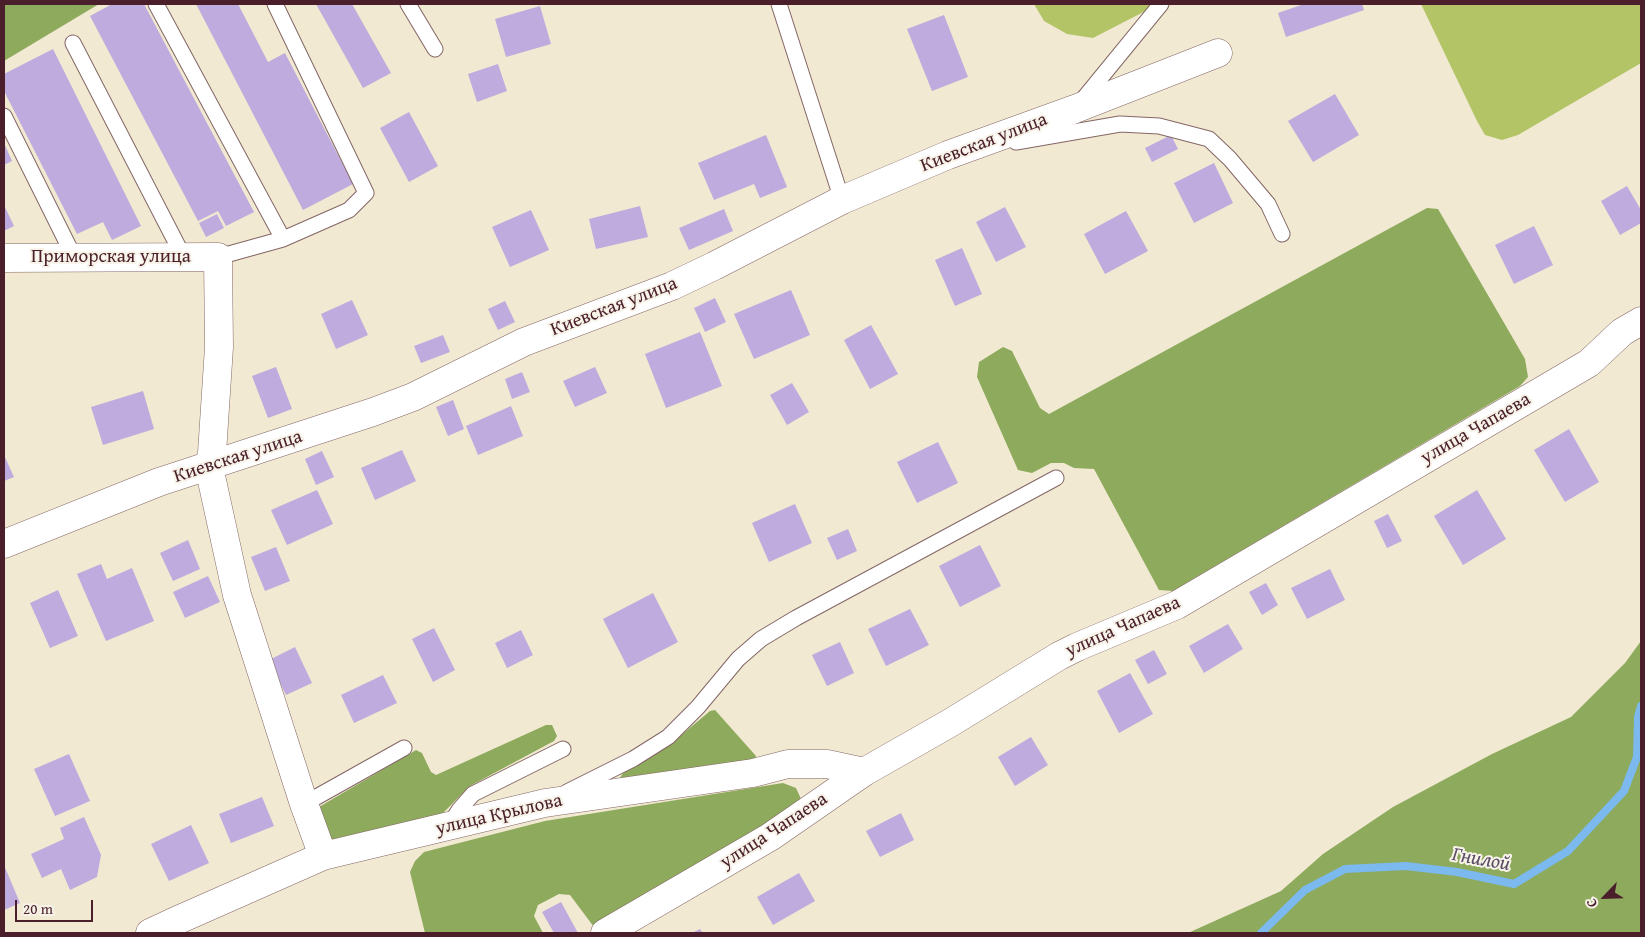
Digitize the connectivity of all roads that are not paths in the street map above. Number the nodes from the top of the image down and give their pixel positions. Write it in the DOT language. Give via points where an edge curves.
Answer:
graph roads {
  1 [pos="156,4"];
  2 [pos="274,4"];
  3 [pos="408,4"];
  4 [pos="779,4"];
  5 [pos="1161,4"];
  6 [pos="74,43"];
  7 [pos="435,49"];
  8 [pos="1218,53"];
  9 [pos="1075,109"];
  10 [pos="4,116"];
  11 [pos="948,155"];
  12 [pos="842,200"];
  13 [pos="1282,234"];
  14 [pos="283,239"];
  15 [pos="183,256"];
  16 [pos="74,257"];
  17 [pos="218,257"];
  18 [pos="4,258"];
  19 [pos="1641,321"];
  20 [pos="209,467"];
  21 [pos="1056,478"];
  22 [pos="4,544"];
  23 [pos="404,748"];
  24 [pos="563,749"];
  25 [pos="864,772"];
  26 [pos="546,803"];
  27 [pos="304,804"];
  28 [pos="449,826"];
  29 [pos="323,856"];
  30 [pos="150,933"];
  31 [pos="605,933"];
  1 -- 14 [label="lane"];
  2 -- 14 [label="lane" via="366,193 348,210"];
  3 -- 7 [label="lane"];
  4 -- 12 [label="lane"];
  5 -- 9 [label="lane"];
  6 -- 15 [label="lane"];
  8 -- 9 [label="street, Киевская улица"];
  9 -- 11 [label="street, Киевская улица"];
  10 -- 16 [label="lane"];
  11 -- 12 [label="street, Киевская улица"];
  11 -- 13 [label="lane" via="1120,124 1168,128 1209,139 1268,204"];
  12 -- 20 [label="street, Киевская улица" via="672,286 524,342 413,397"];
  14 -- 17 [label="lane"];
  15 -- 16 [label="street, Приморская улица"];
  15 -- 17 [label="street, Приморская улица"];
  16 -- 18 [label="street, Приморская улица"];
  17 -- 20 [label="street" via="219,347"];
  19 -- 25 [label="street, улица Чапаева" via="1622,332 1589,363 1176,605 1059,656"];
  20 -- 22 [label="street, Киевская улица" via="159,482"];
  20 -- 27 [label="street" via="237,595"];
  21 -- 26 [label="lane" via="761,639 738,659 668,737 633,759"];
  23 -- 27 [label="lane"];
  24 -- 28 [label="lane" via="473,794"];
  25 -- 26 [label="street, улица Крылова" via="827,764 788,764 753,773"];
  25 -- 31 [label="street, улица Чапаева" via="770,837"];
  26 -- 28 [label="street, улица Крылова"];
  27 -- 29 [label="street"];
  28 -- 29 [label="street, улица Крылова"];
  29 -- 30 [label="street, улица Крылова"];
}
